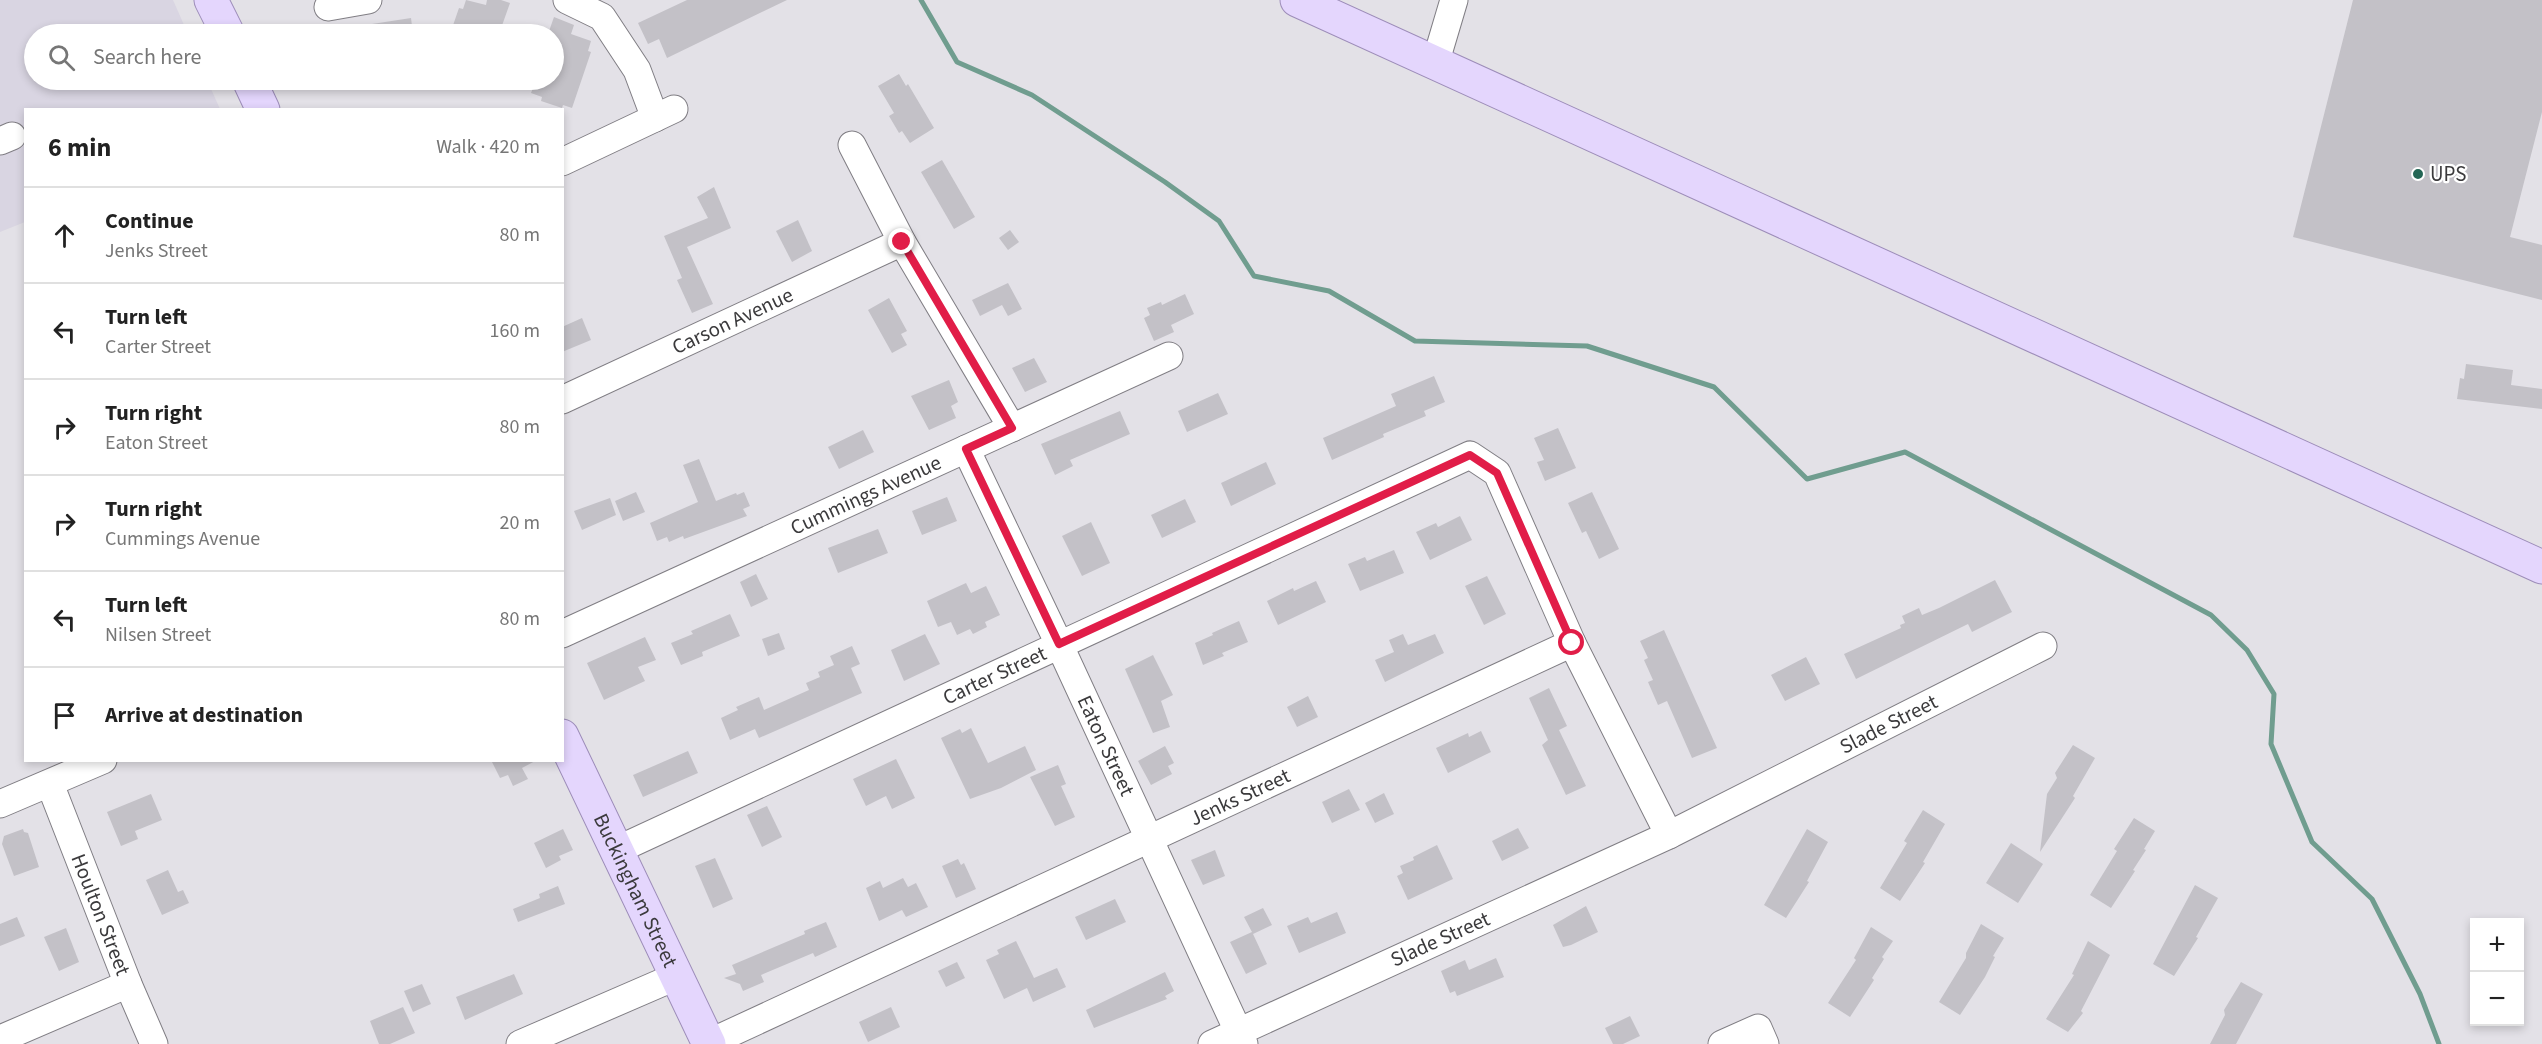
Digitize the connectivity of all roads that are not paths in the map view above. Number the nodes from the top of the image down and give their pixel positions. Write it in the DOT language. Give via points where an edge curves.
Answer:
graph roads {
  1 [pos="211,0"];
  2 [pos="368,0"];
  3 [pos="567,0"];
  4 [pos="1297,0"];
  5 [pos="1454,0"];
  6 [pos="328,7"];
  7 [pos="223,24"];
  8 [pos="1435,64"];
  9 [pos="254,90"];
  10 [pos="262,108"];
  11 [pos="852,146"];
  12 [pos="564,161"];
  13 [pos="902,242"];
  14 [pos="1169,356"];
  15 [pos="564,399"];
  16 [pos="1012,428"];
  17 [pos="966,449"];
  18 [pos="2542,567"];
  19 [pos="564,633"];
  20 [pos="1572,643"];
  21 [pos="1059,644"];
  22 [pos="2043,646"];
  23 [pos="564,740"];
  24 [pos="99,762"];
  25 [pos="50,784"];
  26 [pos="0,804"];
  27 [pos="1669,835"];
  28 [pos="1148,839"];
  29 [pos="617,850"];
  30 [pos="677,976"];
  31 [pos="128,984"];
  32 [pos="1762,1036"];
  33 [pos="5,1037"];
  34 [pos="1241,1038"];
  35 [pos="154,1044"];
  36 [pos="520,1044"];
  37 [pos="709,1044"];
  38 [pos="1212,1044"];
  39 [pos="1722,1044"];
  1 -- 7 [label="main road"];
  2 -- 6 [label="street"];
  3 -- 12 [label="street" via="602,18 664,114"];
  4 -- 8 [label="main road"];
  5 -- 8 [label="street"];
  8 -- 18 [label="main road"];
  9 -- 10 [label="main road"];
  11 -- 13 [label="street"];
  13 -- 15 [label="street, Carson Avenue"];
  13 -- 16 [label="street"];
  14 -- 16 [label="street, Cummings Avenue"];
  16 -- 17 [label="street, Cummings Avenue"];
  17 -- 19 [label="street, Cummings Avenue"];
  17 -- 21 [label="street, Eaton Street"];
  20 -- 21 [label="street, Carter Street" via="1497,473 1470,455"];
  20 -- 27 [label="street"];
  20 -- 28 [label="street, Jenks Street"];
  21 -- 28 [label="street, Eaton Street"];
  21 -- 29 [label="street, Carter Street"];
  22 -- 27 [label="street, Slade Street"];
  23 -- 29 [label="main road, Buckingham Street"];
  24 -- 25 [label="street"];
  25 -- 26 [label="street"];
  25 -- 31 [label="street, Houlton Street"];
  27 -- 34 [label="street, Slade Street"];
  28 -- 34 [label="street, Eaton Street"];
  28 -- 37 [label="street, Jenks Street"];
  29 -- 30 [label="main road, Buckingham Street"];
  30 -- 36 [label="street"];
  30 -- 37 [label="main road, Buckingham Street"];
  31 -- 33 [label="street"];
  31 -- 35 [label="street, Houlton Street"];
  32 -- 39 [label="street"];
  34 -- 38 [label="street, Slade Street"];
}
